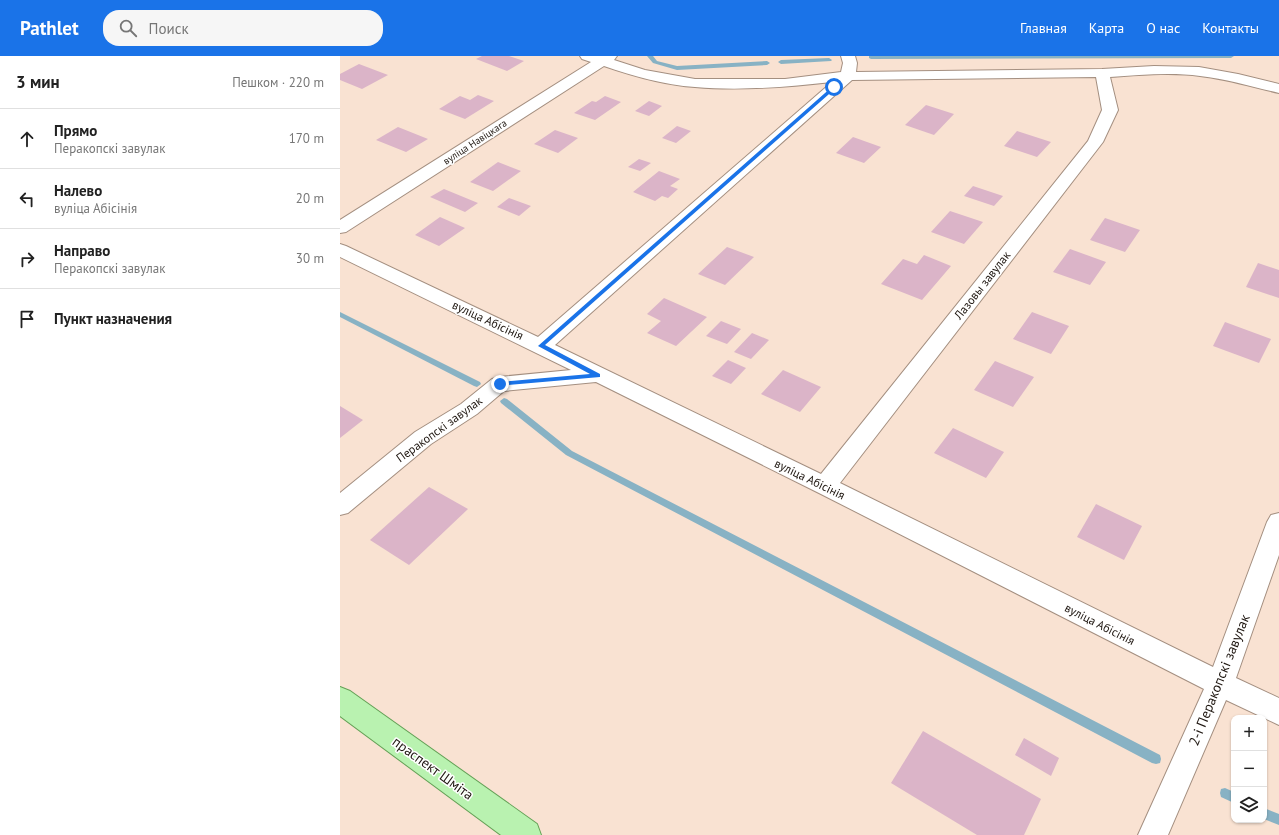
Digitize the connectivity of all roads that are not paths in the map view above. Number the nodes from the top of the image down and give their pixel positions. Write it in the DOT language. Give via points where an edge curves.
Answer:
graph roads {
  1 [pos="848,56"];
  2 [pos="600,58"];
  3 [pos="1102,73"];
  4 [pos="848,76"];
  5 [pos="1279,90"];
  6 [pos="340,228"];
  7 [pos="340,250"];
  8 [pos="541,346"];
  9 [pos="598,375"];
  10 [pos="825,486"];
  11 [pos="340,506"];
  12 [pos="1279,522"];
  13 [pos="1220,684"];
  14 [pos="340,700"];
  15 [pos="1279,712"];
  16 [pos="526,835"];
  17 [pos="1154,835"];
  1 -- 4 [label="street"];
  2 -- 4 [label="street" via="642,74 695,83 785,83"];
  2 -- 6 [label="street, вуліца Навіцкага"];
  3 -- 4 [label="street"];
  3 -- 5 [label="street" via="1199,71 1238,78"];
  3 -- 10 [label="street, Лазовы завулак" via="1110,110 1095,142"];
  4 -- 8 [label="street"];
  7 -- 8 [label="street, вуліца Абісінія"];
  8 -- 9 [label="street, вуліца Абісінія"];
  9 -- 10 [label="street, вуліца Абісінія"];
  9 -- 11 [label="street, Перакопскі завулак" via="500,384 469,409 423,438"];
  10 -- 13 [label="street, вуліца Абісінія"];
  12 -- 13 [label="street, 2-і Перакопскі завулак"];
  13 -- 15 [label="street, вуліца Абісінія"];
  13 -- 17 [label="street, 2-і Перакопскі завулак"];
  14 -- 16 [label="main road, праспект Шміта"];
}
